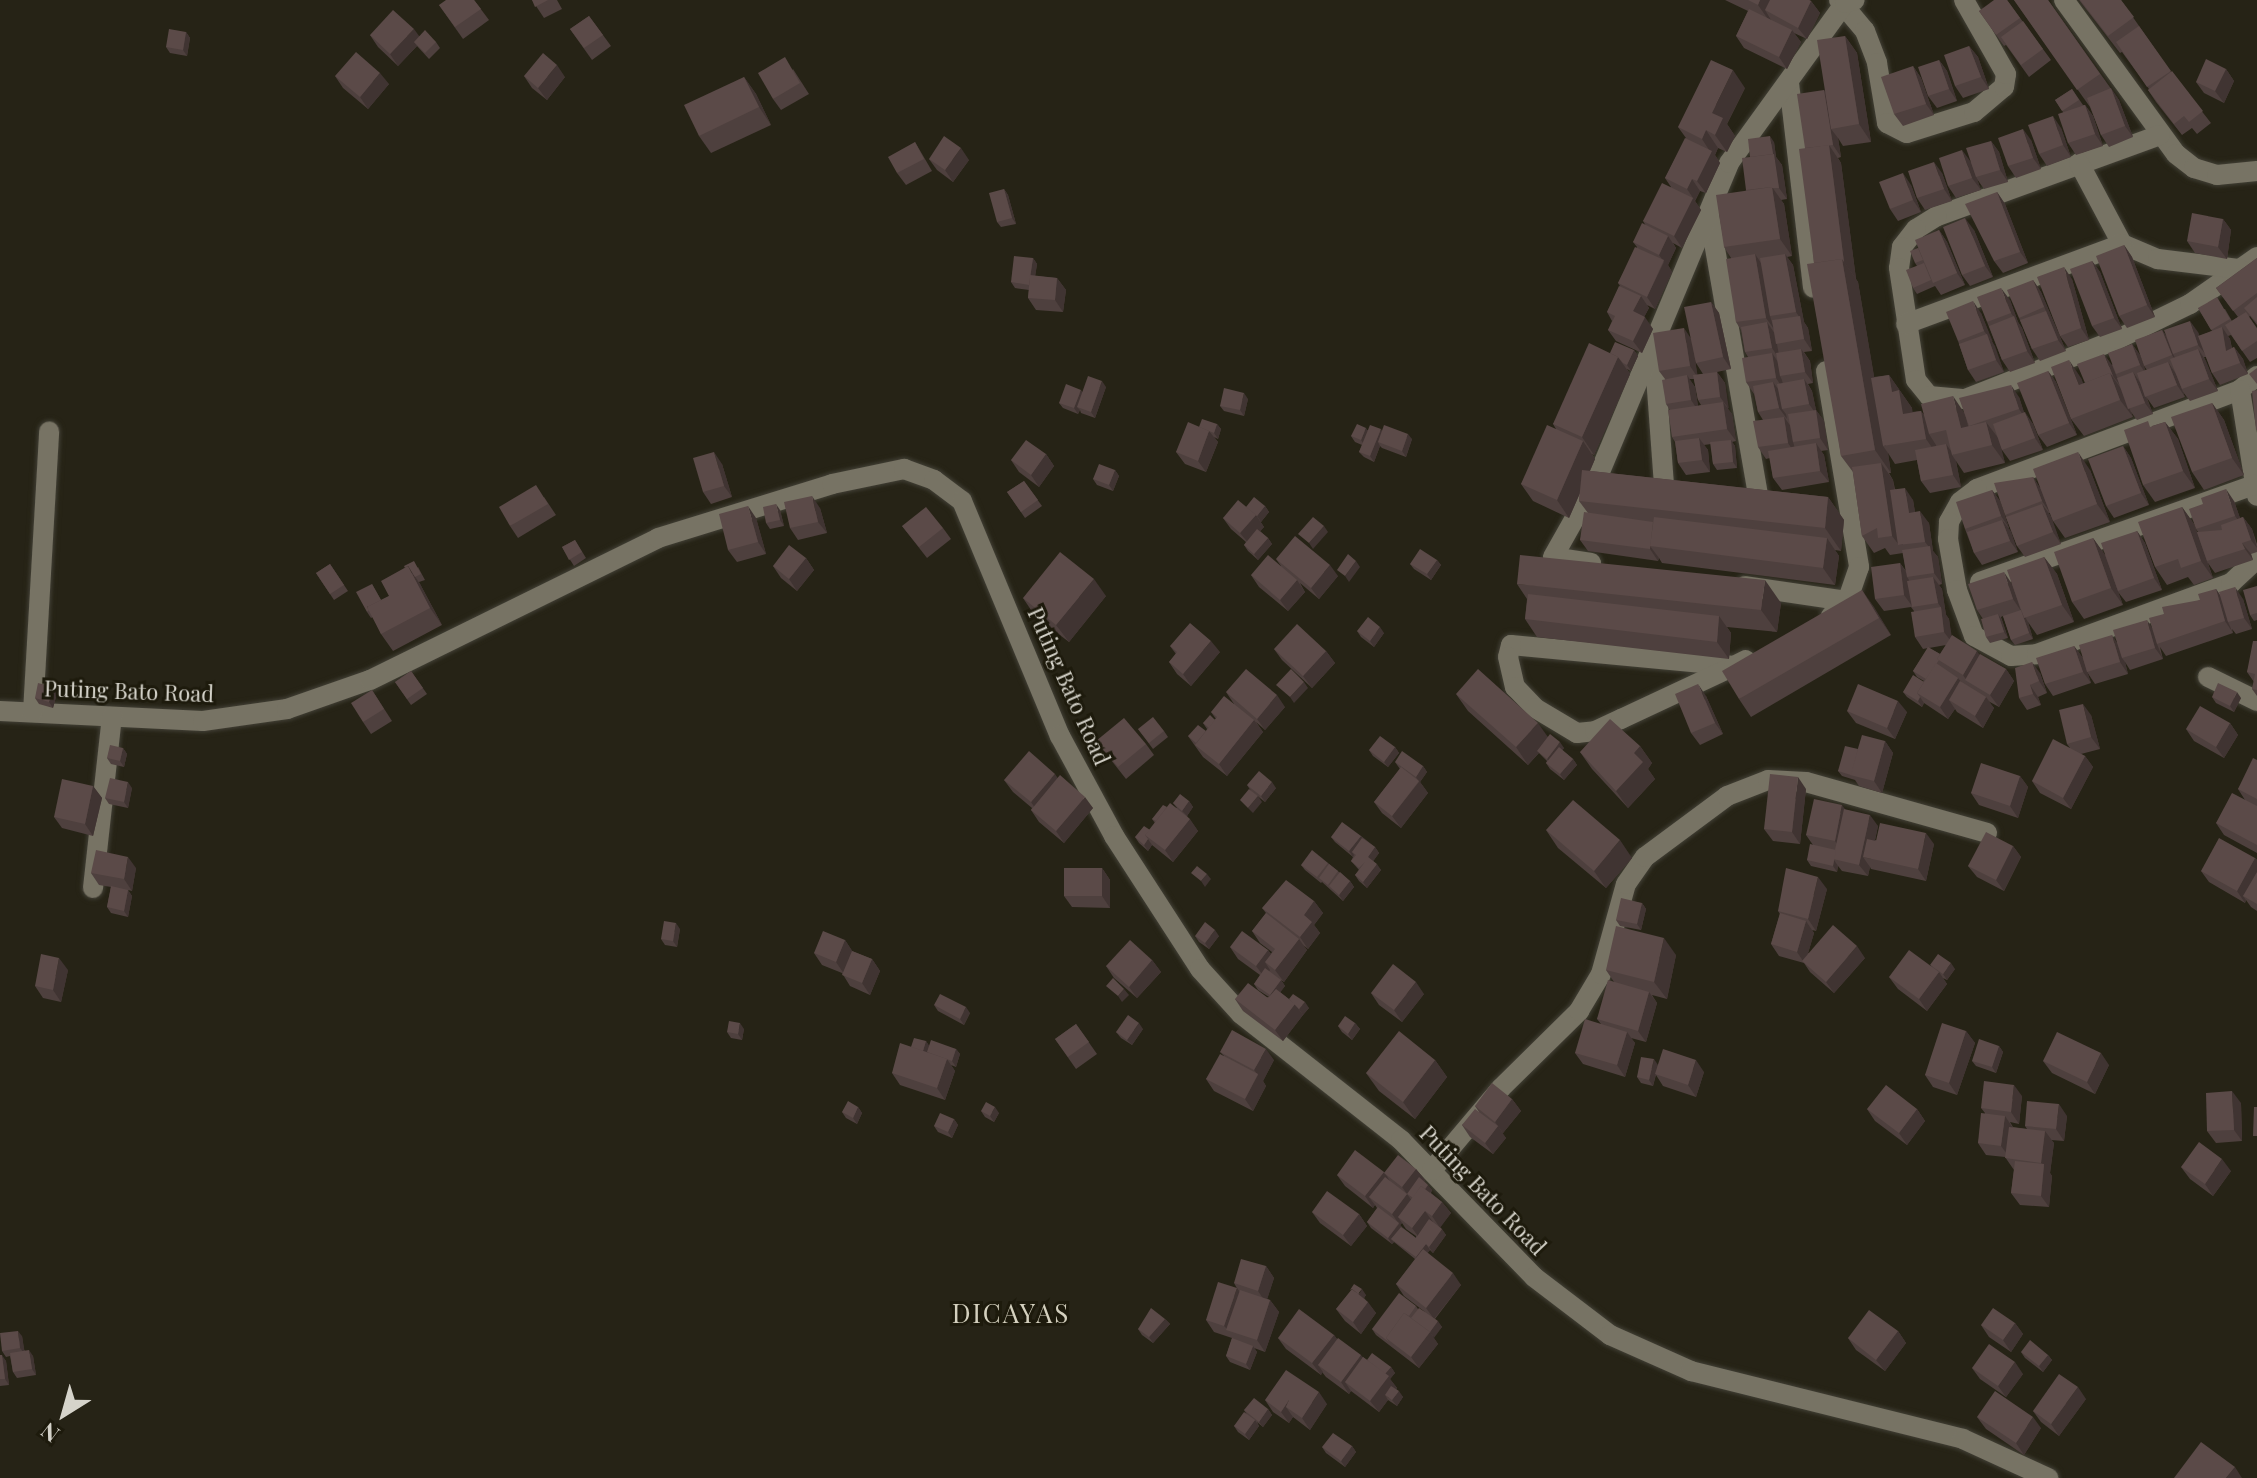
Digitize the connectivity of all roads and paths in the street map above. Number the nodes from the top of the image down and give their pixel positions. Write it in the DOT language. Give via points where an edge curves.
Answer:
graph roads {
  1 [pos="1964,0"];
  2 [pos="2064,0"];
  3 [pos="1847,1"];
  4 [pos="1789,83"];
  5 [pos="2160,135"];
  6 [pos="2079,163"];
  7 [pos="2257,171"];
  8 [pos="1709,213"];
  9 [pos="2122,244"];
  10 [pos="2257,257"];
  11 [pos="2240,269"];
  12 [pos="1816,309"];
  13 [pos="1906,324"];
  14 [pos="1654,345"];
  15 [pos="1824,353"];
  16 [pos="2257,376"];
  17 [pos="2240,390"];
  18 [pos="49,431"];
  19 [pos="1597,479"];
  20 [pos="2255,490"];
  21 [pos="1757,494"];
  22 [pos="2257,559"];
  23 [pos="1615,567"];
  24 [pos="1723,583"];
  25 [pos="1957,590"];
  26 [pos="1847,601"];
  27 [pos="1817,624"];
  28 [pos="1762,652"];
  29 [pos="1734,666"];
  30 [pos="2208,677"];
  31 [pos="2257,701"];
  32 [pos="0,711"];
  33 [pos="33,712"];
  34 [pos="112,717"];
  35 [pos="1987,833"];
  36 [pos="93,888"];
  37 [pos="1432,1170"];
  38 [pos="2048,1478"];
  1 -- 3 [label="street" via="2006,74 2004,87 1974,112 1907,133 1887,123 1877,63"];
  2 -- 5 [label="street"];
  3 -- 4 [label="street"];
  4 -- 8 [label="street" via="1755,121 1729,163"];
  4 -- 12 [label="street"];
  5 -- 6 [label="street"];
  5 -- 7 [label="street" via="2194,168 2217,175"];
  6 -- 9 [label="street"];
  6 -- 13 [label="street" via="1916,229 1902,247 1899,268"];
  8 -- 14 [label="street"];
  8 -- 21 [label="street"];
  9 -- 11 [label="street" via="2198,267"];
  9 -- 13 [label="street"];
  10 -- 11 [label="street"];
  11 -- 13 [label="street" via="2190,304 2118,339 1965,399 1929,396 1916,380"];
  14 -- 19 [label="street"];
  14 -- 19 [label="street" via="1672,484"];
  15 -- 26 [label="street" via="1840,502 1859,567"];
  16 -- 17 [label="street"];
  17 -- 20 [label="street"];
  17 -- 25 [label="street" via="1977,489 1960,502 1949,522"];
  18 -- 33 [label="street"];
  19 -- 23 [label="street" via="1553,557"];
  20 -- 25 [label="street"];
  22 -- 25 [label="street" via="2231,583 2037,654 2011,656 1988,648 1974,636"];
  24 -- 26 [label="street"];
  26 -- 27 [label="street"];
  28 -- 29 [label="street"];
  29 -- 29 [label="street" via="1595,731 1577,733 1535,708 1508,671 1511,645"];
  30 -- 31 [label="street"];
  32 -- 33 [label="street, Puting Bato Road"];
  33 -- 34 [label="street, Puting Bato Road"];
  34 -- 36 [label="street"];
  34 -- 37 [label="street, Puting Bato Road" via="203,721 287,709 370,680 658,538 832,484 904,469 919,474 962,501 1060,736 1114,836 1200,969 1241,1014 1344,1090"];
  35 -- 37 [label="street" via="1806,782 1768,780 1727,796 1645,857 1626,884 1601,974 1579,1011 1492,1097"];
  37 -- 38 [label="street, Puting Bato Road" via="1534,1277 1610,1335 1691,1371 1963,1439"];
}
